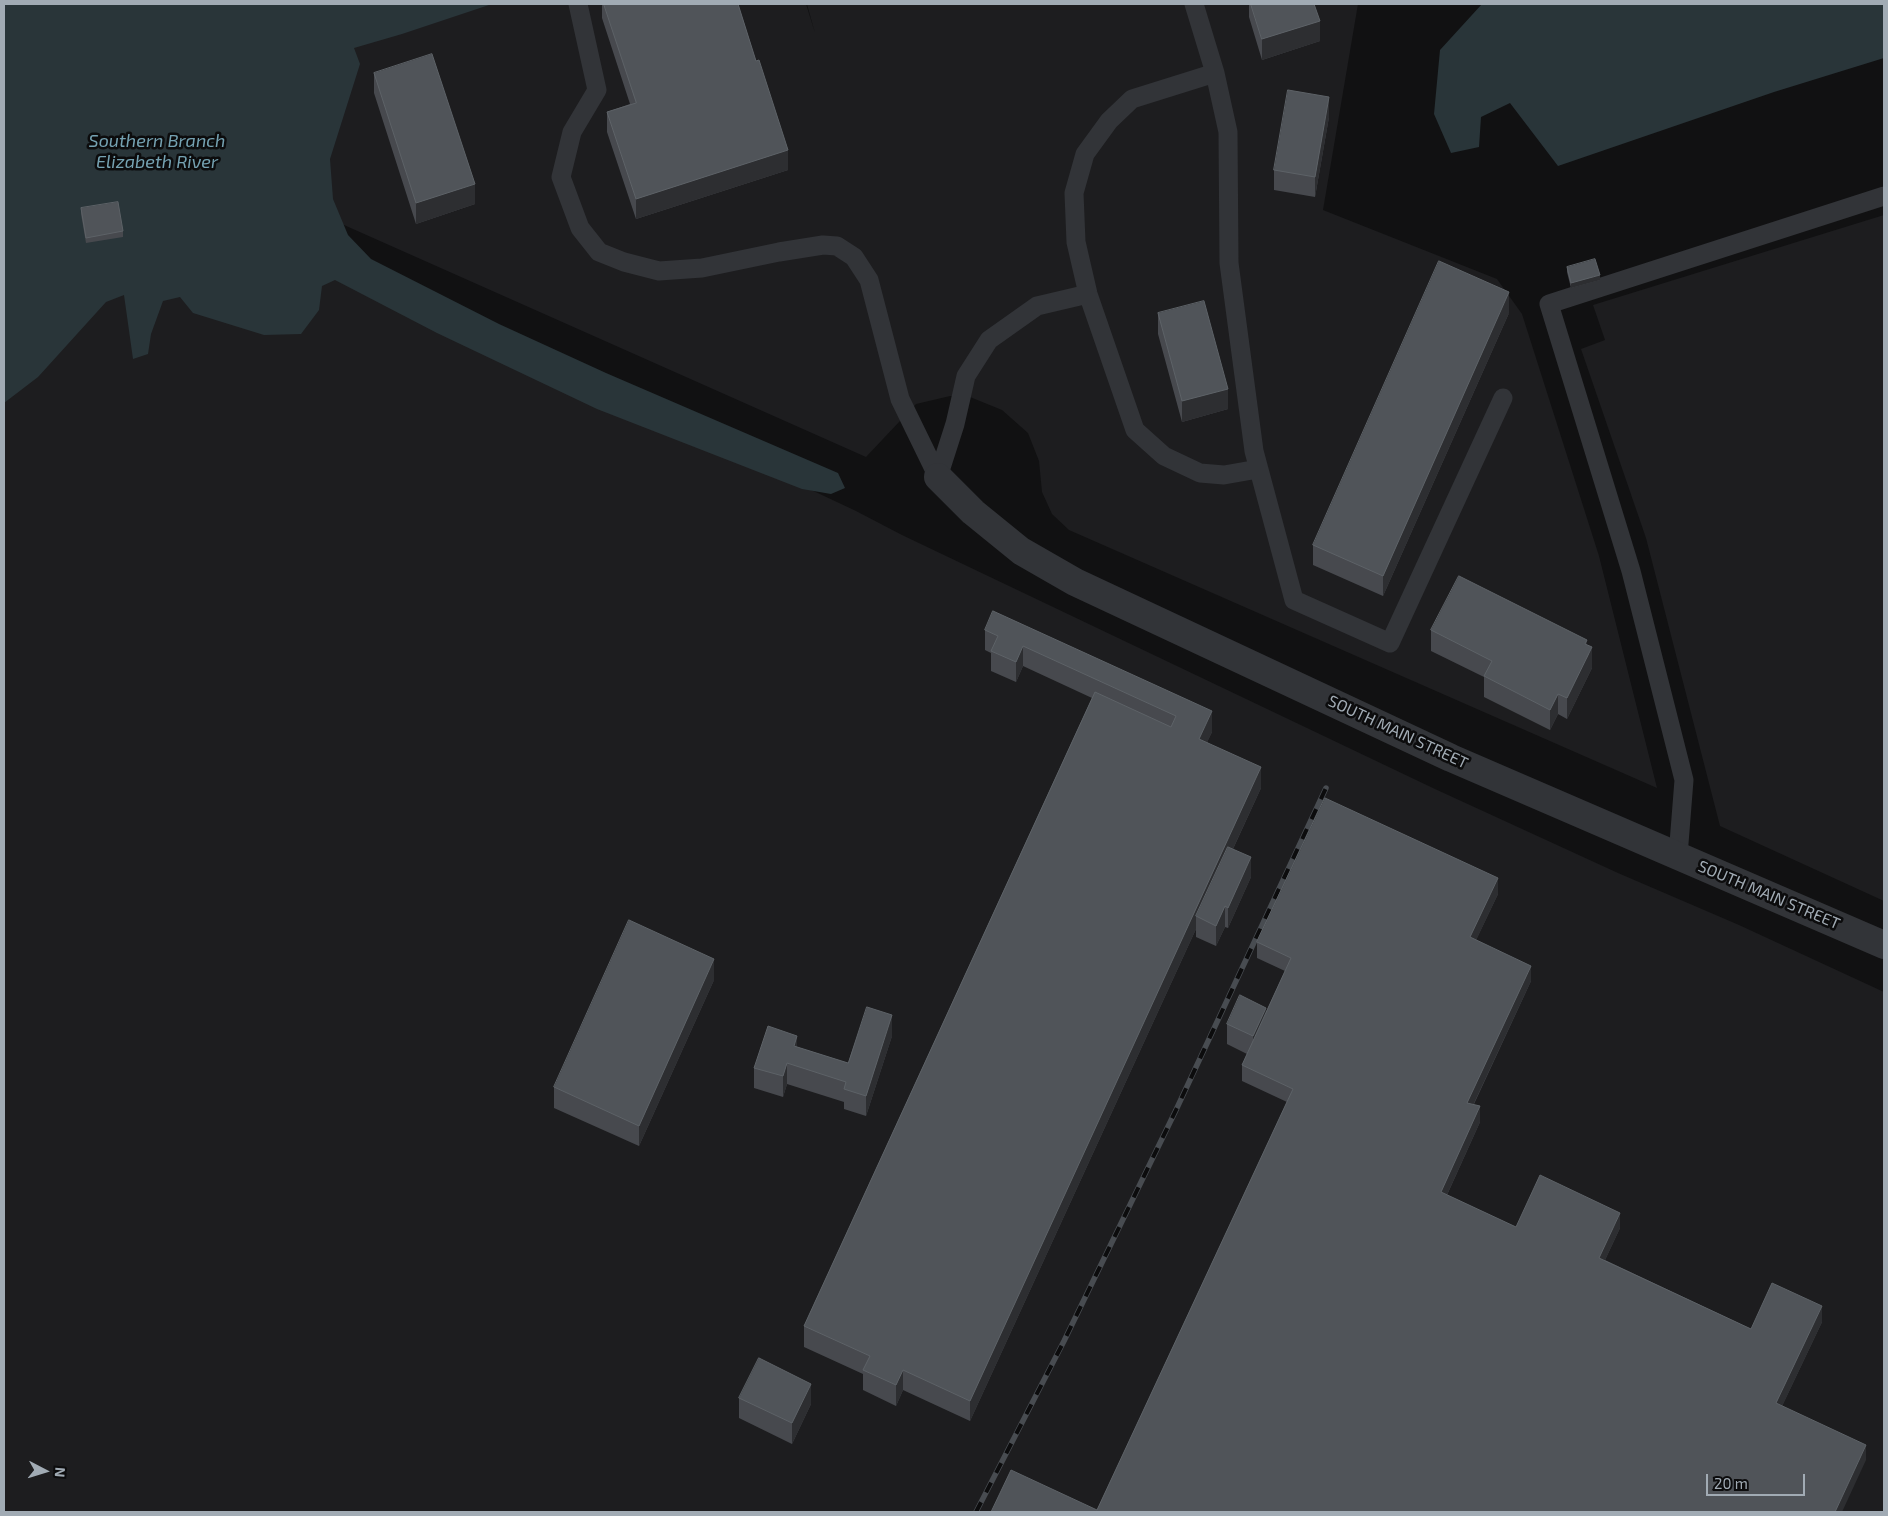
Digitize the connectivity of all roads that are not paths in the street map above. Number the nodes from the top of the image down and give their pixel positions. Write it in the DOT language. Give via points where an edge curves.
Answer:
graph roads {
  1 [pos="578,4"];
  2 [pos="1194,4"];
  3 [pos="1215,73"];
  4 [pos="1884,196"];
  5 [pos="1088,294"];
  6 [pos="1503,398"];
  7 [pos="1258,469"];
  8 [pos="938,477"];
  9 [pos="1678,856"];
  10 [pos="1884,945"];
  1 -- 8 [label="lane" via="597,90 572,132 560,178 580,228 599,252 659,271 702,268 823,245 837,246 854,257 869,280 900,399"];
  2 -- 3 [label="lane"];
  3 -- 5 [label="lane" via="1132,99 1109,121 1085,154 1074,193 1076,242"];
  3 -- 7 [label="lane" via="1228,132 1229,262"];
  4 -- 9 [label="lane" via="1549,304 1631,571 1684,780"];
  5 -- 7 [label="lane" via="1135,430 1164,456 1200,473 1224,475"];
  5 -- 8 [label="lane" via="1037,306 990,340 966,376"];
  6 -- 7 [label="lane" via="1390,642 1294,600"];
  8 -- 9 [label="street, SOUTH MAIN STREET" via="973,512 1021,551 1074,582 1450,758"];
  9 -- 10 [label="street, SOUTH MAIN STREET"];
}
